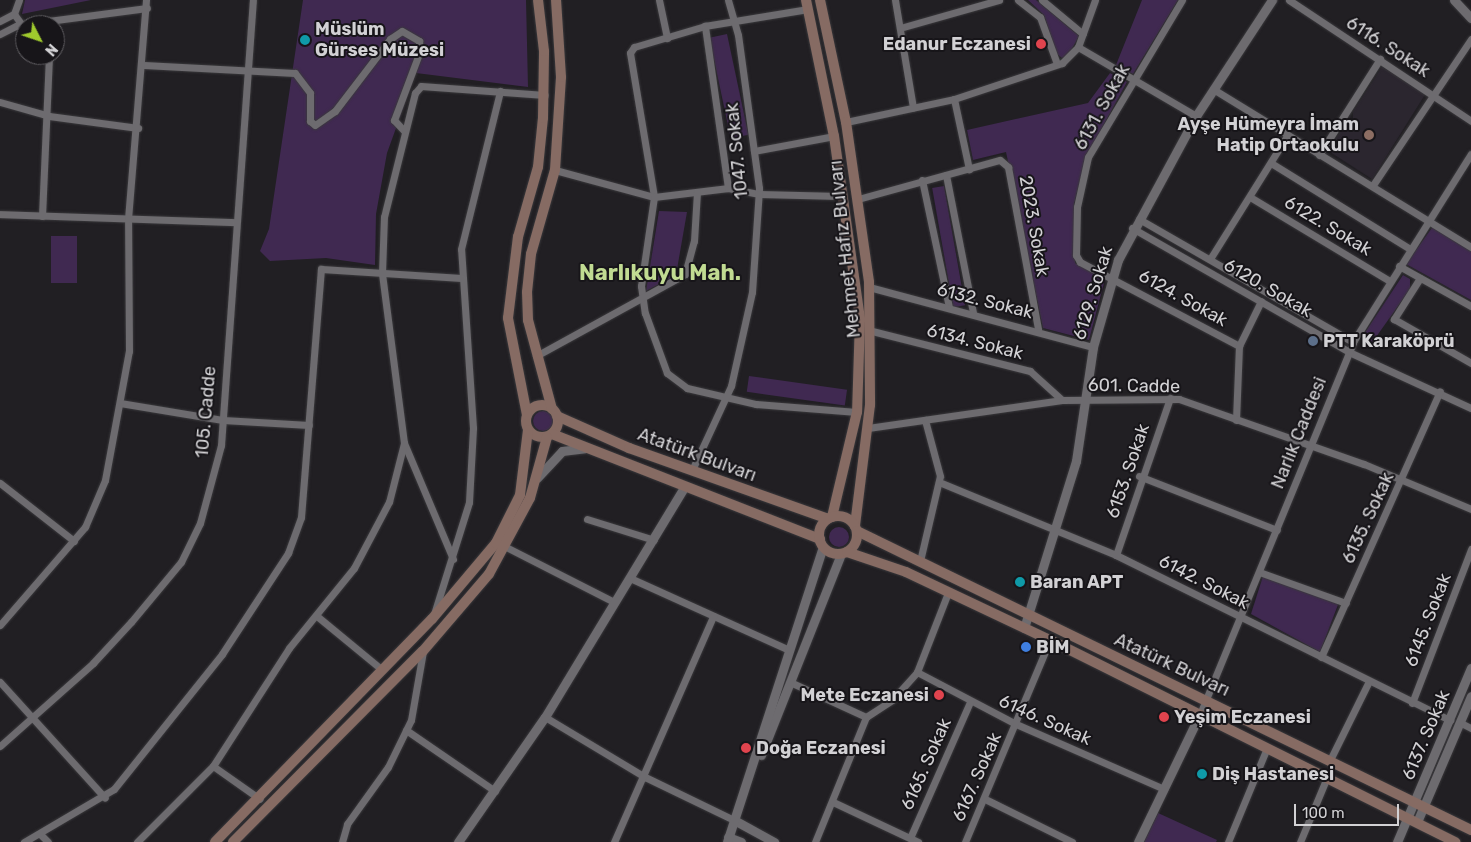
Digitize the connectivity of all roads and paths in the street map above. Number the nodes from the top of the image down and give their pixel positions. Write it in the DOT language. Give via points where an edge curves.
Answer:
graph roads {
  1 [pos="19,0"];
  2 [pos="146,0"];
  3 [pos="253,0"];
  4 [pos="538,0"];
  5 [pos="556,0"];
  6 [pos="658,0"];
  7 [pos="728,0"];
  8 [pos="820,0"];
  9 [pos="894,0"];
  10 [pos="999,0"];
  11 [pos="1018,0"];
  12 [pos="1042,0"];
  13 [pos="1095,0"];
  14 [pos="1182,0"];
  15 [pos="1272,0"];
  16 [pos="1289,0"];
  17 [pos="1454,0"];
  18 [pos="807,4"];
  19 [pos="147,8"];
  20 [pos="14,14"];
  21 [pos="1471,18"];
  22 [pos="65,19"];
  23 [pos="0,21"];
  24 [pos="734,24"];
  25 [pos="15,26"];
  26 [pos="705,26"];
  27 [pos="900,28"];
  28 [pos="0,34"];
  29 [pos="1083,34"];
  30 [pos="667,38"];
  31 [pos="1471,39"];
  32 [pos="1078,47"];
  33 [pos="1380,59"];
  34 [pos="1057,64"];
  35 [pos="49,65"];
  36 [pos="144,65"];
  37 [pos="246,69"];
  38 [pos="1134,79"];
  39 [pos="1213,89"];
  40 [pos="500,90"];
  41 [pos="1433,94"];
  42 [pos="545,95"];
  43 [pos="954,98"];
  44 [pos="0,102"];
  45 [pos="913,107"];
  46 [pos="49,116"];
  47 [pos="1196,116"];
  48 [pos="1471,121"];
  49 [pos="846,122"];
  50 [pos="138,128"];
  51 [pos="405,132"];
  52 [pos="834,136"];
  53 [pos="1287,136"];
  54 [pos="754,151"];
  55 [pos="1471,154"];
  56 [pos="1319,155"];
  57 [pos="1271,162"];
  58 [pos="969,168"];
  59 [pos="555,170"];
  60 [pos="946,175"];
  61 [pos="922,180"];
  62 [pos="1373,185"];
  63 [pos="728,188"];
  64 [pos="697,192"];
  65 [pos="759,194"];
  66 [pos="840,196"];
  67 [pos="654,197"];
  68 [pos="1250,197"];
  69 [pos="858,199"];
  70 [pos="0,214"];
  71 [pos="42,216"];
  72 [pos="1139,218"];
  73 [pos="128,219"];
  74 [pos="1429,220"];
  75 [pos="234,222"];
  76 [pos="1132,228"];
  77 [pos="1471,247"];
  78 [pos="1410,249"];
  79 [pos="1210,259"];
  80 [pos="1399,266"];
  81 [pos="382,273"];
  82 [pos="1112,276"];
  83 [pos="462,278"];
  84 [pos="1420,278"];
  85 [pos="1390,281"];
  86 [pos="869,287"];
  87 [pos="643,300"];
  88 [pos="1261,301"];
  89 [pos="1471,306"];
  90 [pos="949,307"];
  91 [pos="973,313"];
  92 [pos="1038,330"];
  93 [pos="872,332"];
  94 [pos="1353,342"];
  95 [pos="1239,346"];
  96 [pos="1093,347"];
  97 [pos="1349,352"];
  98 [pos="536,356"];
  99 [pos="1471,363"];
  100 [pos="1440,391"];
  101 [pos="727,396"];
  102 [pos="1170,398"];
  103 [pos="1082,399"];
  104 [pos="1062,400"];
  105 [pos="120,403"];
  106 [pos="1471,408"];
  107 [pos="857,412"];
  108 [pos="555,413"];
  109 [pos="527,415"];
  110 [pos="223,420"];
  111 [pos="925,420"];
  112 [pos="1236,420"];
  113 [pos="310,425"];
  114 [pos="868,428"];
  115 [pos="528,430"];
  116 [pos="549,435"];
  117 [pos="404,443"];
  118 [pos="1308,444"];
  119 [pos="585,448"];
  120 [pos="692,470"];
  121 [pos="1139,476"];
  122 [pos="537,478"];
  123 [pos="1402,480"];
  124 [pos="940,482"];
  125 [pos="1,486"];
  126 [pos="685,486"];
  127 [pos="1471,508"];
  128 [pos="830,518"];
  129 [pos="587,519"];
  130 [pos="1055,528"];
  131 [pos="856,529"];
  132 [pos="1277,530"];
  133 [pos="654,540"];
  134 [pos="74,541"];
  135 [pos="821,543"];
  136 [pos="506,547"];
  137 [pos="1471,549"];
  138 [pos="844,553"];
  139 [pos="1116,554"];
  140 [pos="453,559"];
  141 [pos="920,561"];
  142 [pos="1262,573"];
  143 [pos="632,578"];
  144 [pos="947,595"];
  145 [pos="614,602"];
  146 [pos="1346,603"];
  147 [pos="713,616"];
  148 [pos="1030,616"];
  149 [pos="318,617"];
  150 [pos="1241,618"];
  151 [pos="432,619"];
  152 [pos="0,625"];
  153 [pos="1024,628"];
  154 [pos="1050,640"];
  155 [pos="789,650"];
  156 [pos="423,651"];
  157 [pos="1321,656"];
  158 [pos="1471,668"];
  159 [pos="380,669"];
  160 [pos="917,672"];
  161 [pos="1369,681"];
  162 [pos="0,682"];
  163 [pos="790,682"];
  164 [pos="1471,696"];
  165 [pos="1207,699"];
  166 [pos="970,702"];
  167 [pos="1412,703"];
  168 [pos="1200,714"];
  169 [pos="545,716"];
  170 [pos="34,717"];
  171 [pos="866,717"];
  172 [pos="1450,720"];
  173 [pos="1461,723"];
  174 [pos="1016,724"];
  175 [pos="1471,728"];
  176 [pos="406,730"];
  177 [pos="0,746"];
  178 [pos="1267,748"];
  179 [pos="1330,760"];
  180 [pos="214,766"];
  181 [pos="645,777"];
  182 [pos="1327,777"];
  183 [pos="1164,789"];
  184 [pos="495,790"];
  185 [pos="105,798"];
  186 [pos="260,799"];
  187 [pos="985,799"];
  188 [pos="833,802"];
  189 [pos="1415,802"];
  190 [pos="1425,807"];
  191 [pos="1407,817"];
  192 [pos="734,820"];
  193 [pos="1417,822"];
  194 [pos="1471,830"];
  195 [pos="40,834"];
  196 [pos="910,838"];
  197 [pos="728,839"];
  198 [pos="1052,839"];
  199 [pos="460,841"];
  200 [pos="24,842"];
  201 [pos="48,842"];
  202 [pos="137,842"];
  203 [pos="215,842"];
  204 [pos="233,842"];
  205 [pos="342,842"];
  206 [pos="614,842"];
  207 [pos="741,842"];
  208 [pos="774,842"];
  209 [pos="815,842"];
  210 [pos="918,842"];
  211 [pos="965,842"];
  212 [pos="1072,842"];
  213 [pos="1138,842"];
  214 [pos="1228,842"];
  215 [pos="1300,842"];
  216 [pos="1397,842"];
  217 [pos="1456,842"];
  1 -- 20 [label="street"];
  2 -- 19 [label="street"];
  3 -- 37 [label="street, 105. Cadde"];
  4 -- 42 [label="main road"];
  5 -- 59 [label="main road" via="561,77"];
  6 -- 30 [label="street"];
  7 -- 24 [label="street, 1047. Sokak"];
  8 -- 49 [label="main road, Mehmet Hafız Bulvarı"];
  9 -- 27 [label="street"];
  10 -- 27 [label="street"];
  11 -- 34 [label="street" via="1040,17"];
  12 -- 29 [label="street"];
  13 -- 29 [label="street"];
  14 -- 38 [label="street, 6131. Sokak"];
  15 -- 39 [label="street, 6129. Sokak"];
  16 -- 33 [label="street, 6116. Sokak"];
  17 -- 21 [label="street"];
  18 -- 24 [label="street"];
  18 -- 52 [label="main road, Mehmet Hafız Bulvarı"];
  19 -- 22 [label="street"];
  19 -- 36 [label="street"];
  20 -- 23 [label="street"];
  24 -- 26 [label="street"];
  24 -- 54 [label="street, 1047. Sokak"];
  25 -- 28 [label="street"];
  26 -- 30 [label="street"];
  26 -- 63 [label="street"];
  27 -- 45 [label="street"];
  29 -- 32 [label="street"];
  30 -- 67 [label="street" via="634,47 630,53"];
  31 -- 41 [label="street"];
  32 -- 34 [label="street"];
  32 -- 38 [label="street"];
  33 -- 41 [label="street, 6116. Sokak"];
  33 -- 56 [label="street"];
  34 -- 43 [label="street"];
  35 -- 46 [label="street"];
  36 -- 37 [label="street"];
  36 -- 50 [label="street"];
  37 -- 51 [label="street" via="295,73 303,79 310,93 310,122 315,125 335,111 390,39 402,31 412,34 420,51 394,120"];
  37 -- 75 [label="street, 105. Cadde"];
  38 -- 47 [label="street"];
  38 -- 82 [label="street, 6131. Sokak" via="1088,157 1078,206 1080,262"];
  39 -- 47 [label="street, 6129. Sokak"];
  39 -- 53 [label="street"];
  40 -- 42 [label="street"];
  40 -- 51 [label="street" via="421,86 414,93"];
  40 -- 83 [label="street" via="461,249"];
  41 -- 48 [label="street, 6116. Sokak"];
  41 -- 62 [label="street"];
  42 -- 109 [label="main road" via="538,167 518,237 508,318"];
  43 -- 45 [label="street"];
  43 -- 58 [label="street"];
  44 -- 46 [label="street"];
  45 -- 49 [label="street"];
  46 -- 50 [label="street"];
  46 -- 71 [label="street"];
  47 -- 72 [label="street, 6129. Sokak"];
  49 -- 69 [label="main road, Mehmet Hafız Bulvarı"];
  50 -- 73 [label="street"];
  51 -- 81 [label="street" via="384,217"];
  52 -- 54 [label="street"];
  52 -- 66 [label="main road, Mehmet Hafız Bulvarı"];
  53 -- 56 [label="street"];
  53 -- 57 [label="street"];
  54 -- 65 [label="street, 1047. Sokak"];
  55 -- 74 [label="street, Narlık Caddesi"];
  56 -- 62 [label="street"];
  57 -- 68 [label="street"];
  57 -- 78 [label="street"];
  58 -- 60 [label="street, 2023. Sokak"];
  58 -- 92 [label="street, 2023. Sokak" via="1000,160 1008,167"];
  59 -- 67 [label="street"];
  59 -- 98 [label="main road" via="530,254 528,320"];
  60 -- 61 [label="street, 2023. Sokak"];
  60 -- 91 [label="street"];
  61 -- 69 [label="street, 2023. Sokak"];
  61 -- 90 [label="street"];
  62 -- 74 [label="street"];
  63 -- 64 [label="street"];
  63 -- 65 [label="street"];
  64 -- 67 [label="street"];
  64 -- 87 [label="street" via="690,270"];
  65 -- 66 [label="street"];
  65 -- 101 [label="street, 1047. Sokak" via="752,292"];
  66 -- 107 [label="main road, Mehmet Hafız Bulvarı" via="860,319"];
  67 -- 87 [label="street" via="641,286"];
  68 -- 79 [label="street"];
  68 -- 85 [label="street, 6122. Sokak"];
  69 -- 86 [label="main road, Mehmet Hafız Bulvarı"];
  70 -- 71 [label="street"];
  71 -- 73 [label="street"];
  72 -- 76 [label="street, 6129. Sokak"];
  72 -- 79 [label="street"];
  73 -- 75 [label="street"];
  73 -- 105 [label="street" via="129,351"];
  74 -- 77 [label="street"];
  74 -- 78 [label="street, Narlık Caddesi"];
  75 -- 110 [label="street, 105. Cadde"];
  76 -- 82 [label="street, 6129. Sokak"];
  76 -- 88 [label="street, 6120. Sokak"];
  78 -- 80 [label="street, Narlık Caddesi"];
  79 -- 94 [label="street"];
  80 -- 84 [label="street"];
  80 -- 85 [label="street, Narlık Caddesi"];
  81 -- 83 [label="street"];
  81 -- 113 [label="street" via="324,266 317,274"];
  81 -- 117 [label="street"];
  82 -- 95 [label="street, 6124. Sokak"];
  82 -- 96 [label="street, 6129. Sokak"];
  83 -- 140 [label="street" via="473,428 470,502"];
  84 -- 89 [label="street"];
  84 -- 99 [label="street" via="1394,319"];
  85 -- 94 [label="street, Narlık Caddesi"];
  86 -- 90 [label="street, 6132. Sokak"];
  86 -- 93 [label="main road, Mehmet Hafız Bulvarı"];
  87 -- 98 [label="street"];
  87 -- 101 [label="street" via="673,382"];
  88 -- 95 [label="street, 6124. Sokak"];
  88 -- 97 [label="street, 6120. Sokak"];
  90 -- 91 [label="street, 6132. Sokak"];
  91 -- 92 [label="street, 6132. Sokak"];
  92 -- 96 [label="street, 6132. Sokak"];
  93 -- 104 [label="street, 6134. Sokak" via="1030,371"];
  93 -- 114 [label="main road, Mehmet Hafız Bulvarı"];
  94 -- 97 [label="street, Narlık Caddesi"];
  95 -- 112 [label="street, 6124. Sokak"];
  96 -- 103 [label="street, 6129. Sokak"];
  97 -- 100 [label="street, 6120. Sokak"];
  97 -- 118 [label="street, Narlık Caddesi"];
  98 -- 108 [label="main road"];
  100 -- 106 [label="street, 6120. Sokak"];
  100 -- 123 [label="street, 6135. Sokak"];
  101 -- 107 [label="street"];
  101 -- 120 [label="street, 1047. Sokak"];
  102 -- 103 [label="street, 601. Cadde"];
  102 -- 112 [label="street, 601. Cadde"];
  102 -- 121 [label="street, 6153. Sokak"];
  103 -- 104 [label="street, 601. Cadde"];
  103 -- 130 [label="street, 6129. Sokak" via="1076,461"];
  104 -- 111 [label="street, 601. Cadde"];
  105 -- 110 [label="street"];
  105 -- 134 [label="street" via="105,480 95,509"];
  107 -- 128 [label="main road, Mehmet Hafız Bulvarı"];
  108 -- 109 [label="main road" via="538,406"];
  108 -- 116 [label="main road"];
  108 -- 120 [label="main road, Atatürk Bulvarı"];
  109 -- 115 [label="main road"];
  110 -- 113 [label="street"];
  110 -- 170 [label="street, 105. Cadde" via="211,489 180,562 93,663"];
  111 -- 114 [label="street, 601. Cadde"];
  111 -- 124 [label="street"];
  112 -- 118 [label="street, 601. Cadde"];
  113 -- 185 [label="street" via="301,517 288,552 222,654"];
  114 -- 131 [label="main road, Mehmet Hafız Bulvarı" via="854,511"];
  115 -- 116 [label="main road, Atatürk Bulvarı"];
  115 -- 151 [label="main road" via="520,495 496,544"];
  116 -- 119 [label="main road, Atatürk Bulvarı"];
  116 -- 122 [label="main road"];
  117 -- 140 [label="street"];
  117 -- 149 [label="street" via="389,502 374,536"];
  118 -- 123 [label="street, 601. Cadde"];
  118 -- 132 [label="street, Narlık Caddesi"];
  119 -- 122 [label="street" via="562,451"];
  119 -- 126 [label="main road, Atatürk Bulvarı"];
  120 -- 128 [label="main road, Atatürk Bulvarı"];
  121 -- 132 [label="street"];
  121 -- 139 [label="street, 6153. Sokak"];
  122 -- 136 [label="main road"];
  123 -- 127 [label="street, 601. Cadde"];
  123 -- 146 [label="street, 6135. Sokak"];
  124 -- 130 [label="street, 6142. Sokak"];
  124 -- 141 [label="street"];
  125 -- 134 [label="street"];
  126 -- 133 [label="street"];
  126 -- 135 [label="main road, Atatürk Bulvarı"];
  128 -- 131 [label="main road" via="843,516"];
  128 -- 135 [label="main road"];
  129 -- 133 [label="street"];
  130 -- 139 [label="street, 6142. Sokak"];
  130 -- 148 [label="street, 6129. Sokak"];
  131 -- 138 [label="main road" via="856,544"];
  131 -- 141 [label="main road, Atatürk Bulvarı"];
  132 -- 142 [label="street, Narlık Caddesi"];
  133 -- 143 [label="street"];
  134 -- 152 [label="street"];
  135 -- 138 [label="main road"];
  135 -- 155 [label="street"];
  136 -- 145 [label="street"];
  136 -- 156 [label="main road" via="490,574"];
  137 -- 167 [label="street, 6145. Sokak"];
  138 -- 144 [label="main road, Atatürk Bulvarı" via="906,572"];
  138 -- 163 [label="street"];
  139 -- 150 [label="street, 6142. Sokak"];
  140 -- 151 [label="street"];
  141 -- 148 [label="main road, Atatürk Bulvarı"];
  142 -- 146 [label="street"];
  142 -- 150 [label="street, Narlık Caddesi"];
  143 -- 145 [label="street"];
  143 -- 147 [label="street"];
  144 -- 153 [label="main road, Atatürk Bulvarı"];
  144 -- 160 [label="street"];
  145 -- 169 [label="street"];
  146 -- 157 [label="street, 6135. Sokak"];
  147 -- 155 [label="street"];
  147 -- 181 [label="street"];
  148 -- 153 [label="street, 6129. Sokak"];
  148 -- 165 [label="main road, Atatürk Bulvarı"];
  149 -- 159 [label="street"];
  149 -- 180 [label="street" via="289,648"];
  150 -- 157 [label="street, 6142. Sokak"];
  150 -- 165 [label="street, Narlık Caddesi"];
  151 -- 159 [label="main road"];
  153 -- 154 [label="main road, Atatürk Bulvarı"];
  154 -- 168 [label="main road, Atatürk Bulvarı"];
  154 -- 174 [label="street, 6167. Sokak"];
  155 -- 192 [label="street"];
  156 -- 176 [label="street" via="419,693"];
  156 -- 204 [label="main road"];
  157 -- 161 [label="street, 6142. Sokak"];
  158 -- 172 [label="street, 6137. Sokak"];
  159 -- 186 [label="main road"];
  160 -- 166 [label="street, 6146. Sokak"];
  160 -- 171 [label="street" via="892,700"];
  161 -- 167 [label="street, 6142. Sokak"];
  161 -- 179 [label="street"];
  162 -- 170 [label="street"];
  163 -- 171 [label="street"];
  163 -- 192 [label="street"];
  164 -- 173 [label="street, 6137. Sokak"];
  165 -- 168 [label="street, Narlık Caddesi"];
  165 -- 179 [label="main road, Atatürk Bulvarı"];
  166 -- 174 [label="street, 6146. Sokak"];
  166 -- 196 [label="street, 6165. Sokak"];
  167 -- 172 [label="street, 6142. Sokak"];
  168 -- 178 [label="main road, Atatürk Bulvarı"];
  168 -- 183 [label="street"];
  169 -- 181 [label="street"];
  169 -- 184 [label="street"];
  170 -- 177 [label="street, 105. Cadde"];
  170 -- 185 [label="street"];
  171 -- 188 [label="street"];
  172 -- 189 [label="street, 6137. Sokak"];
  173 -- 175 [label="street"];
  173 -- 190 [label="street, 6137. Sokak"];
  174 -- 183 [label="street, 6146. Sokak"];
  174 -- 187 [label="street, 6167. Sokak"];
  176 -- 184 [label="street"];
  176 -- 205 [label="street" via="388,767 347,824"];
  178 -- 182 [label="main road, Atatürk Bulvarı"];
  178 -- 214 [label="street"];
  179 -- 189 [label="main road, Atatürk Bulvarı"];
  180 -- 186 [label="street"];
  180 -- 202 [label="street"];
  181 -- 192 [label="street"];
  181 -- 206 [label="street"];
  182 -- 191 [label="main road, Atatürk Bulvarı"];
  182 -- 215 [label="street"];
  183 -- 213 [label="street"];
  184 -- 199 [label="street"];
  185 -- 195 [label="street"];
  186 -- 203 [label="main road"];
  187 -- 198 [label="street"];
  187 -- 211 [label="street, 6167. Sokak"];
  188 -- 196 [label="street"];
  188 -- 209 [label="street"];
  189 -- 190 [label="main road, Atatürk Bulvarı"];
  189 -- 191 [label="street, 6137. Sokak"];
  190 -- 193 [label="street, 6137. Sokak"];
  190 -- 194 [label="main road, Atatürk Bulvarı"];
  191 -- 193 [label="main road, Atatürk Bulvarı"];
  191 -- 216 [label="street, 6137. Sokak"];
  192 -- 197 [label="street"];
  192 -- 208 [label="street"];
  193 -- 217 [label="main road, Atatürk Bulvarı"];
  195 -- 200 [label="street"];
  195 -- 201 [label="street"];
  196 -- 210 [label="street"];
  197 -- 207 [label="street"];
  198 -- 212 [label="street"];
}
